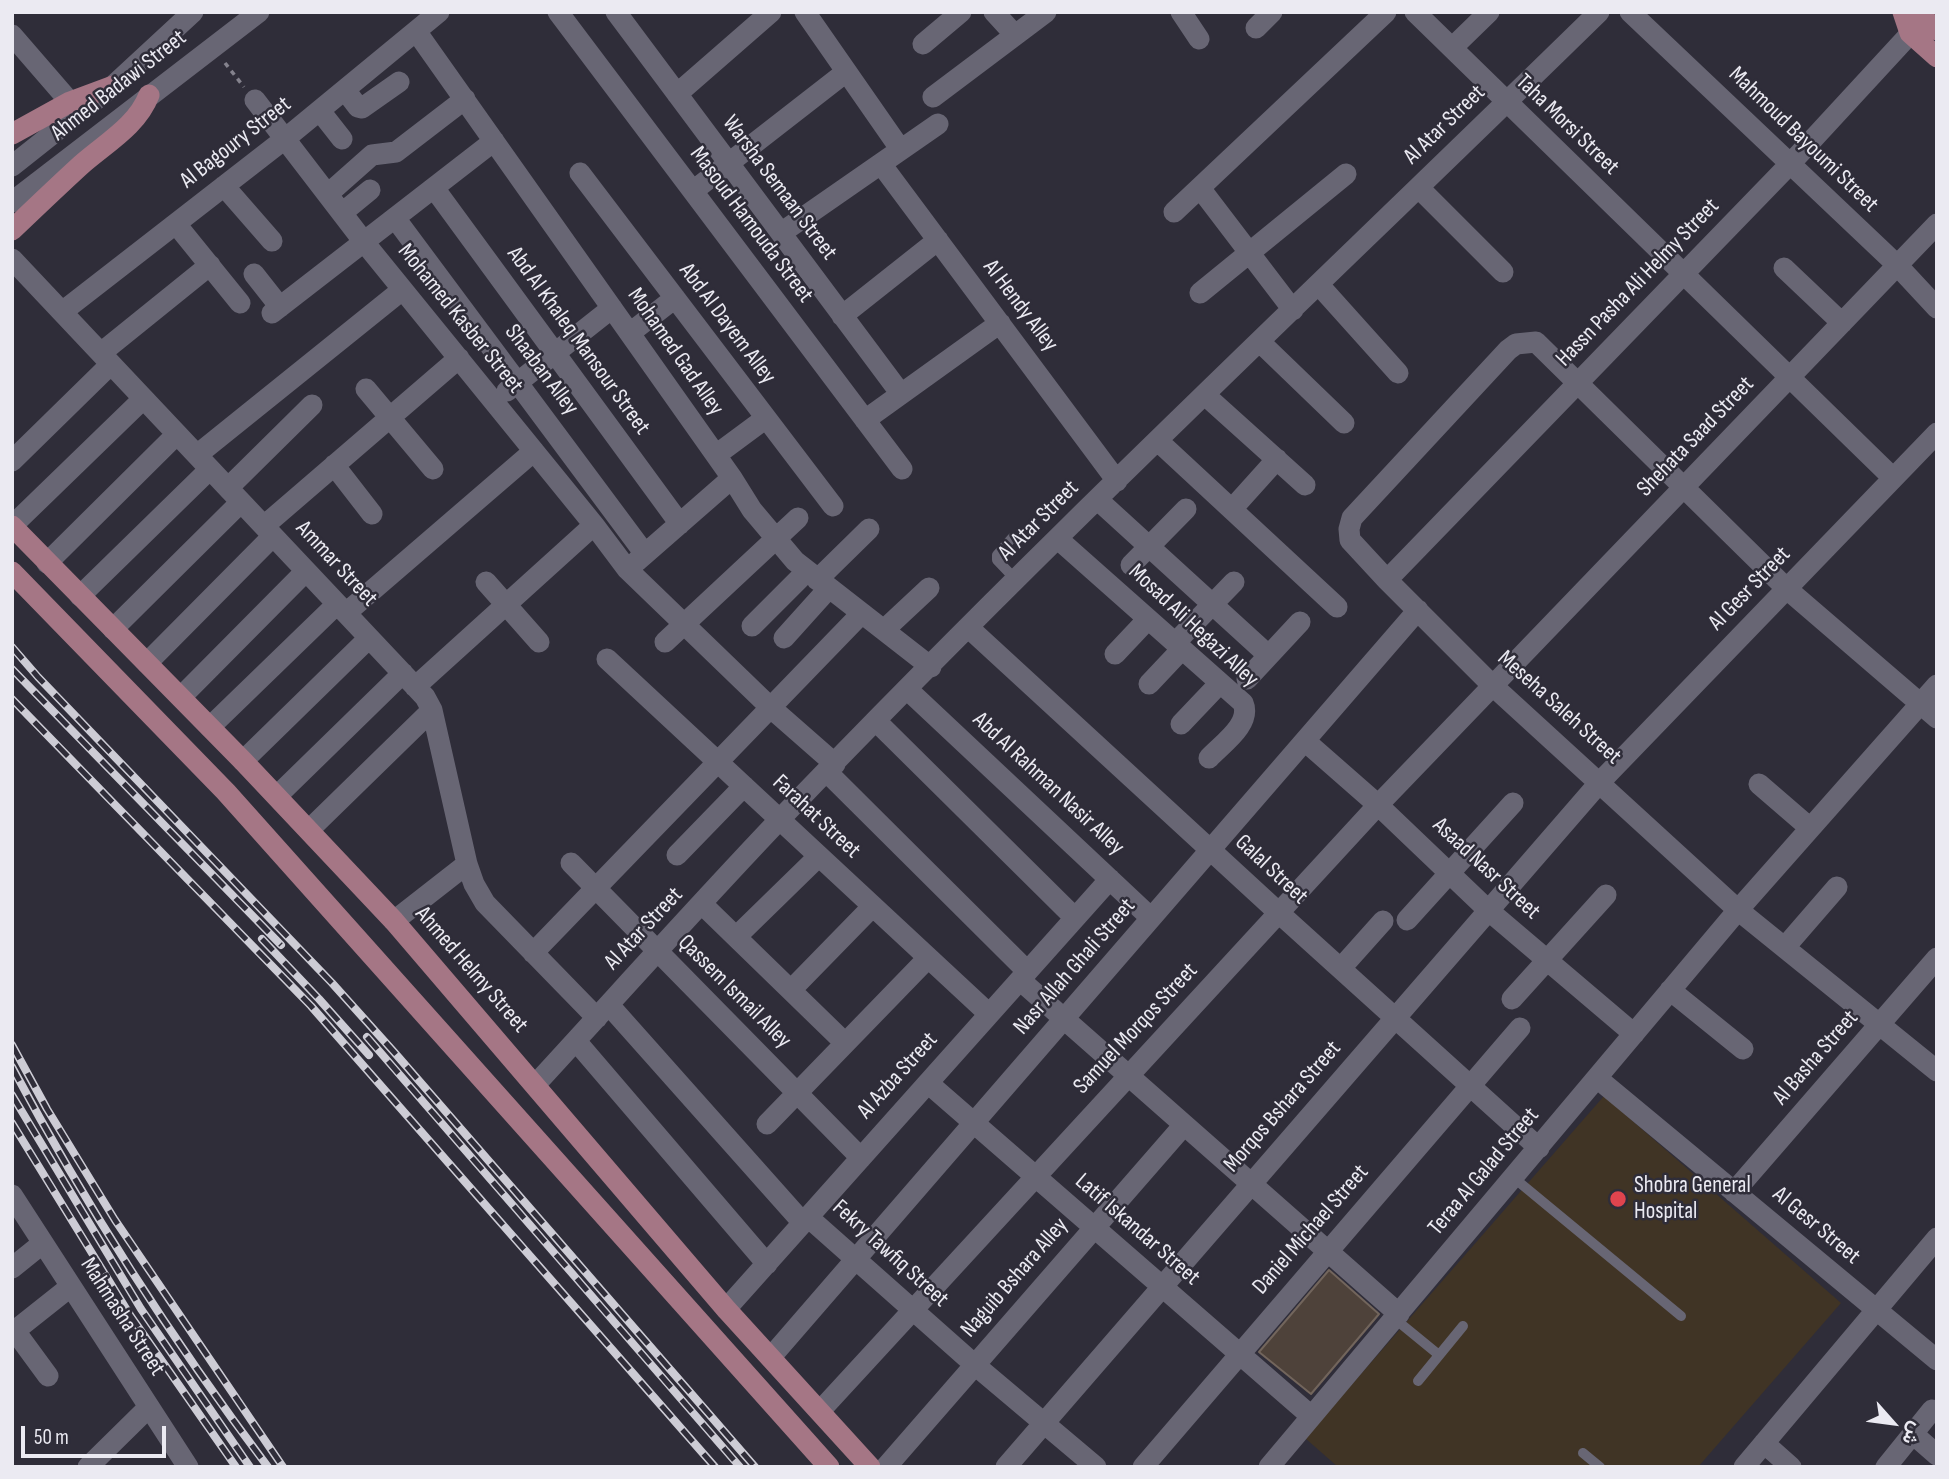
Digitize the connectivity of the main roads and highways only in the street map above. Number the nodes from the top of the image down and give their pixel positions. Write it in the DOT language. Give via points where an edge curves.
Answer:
graph roads {
  1 [pos="1919,20"];
  2 [pos="1937,57"];
  3 [pos="113,86"];
  4 [pos="149,94"];
  5 [pos="12,134"];
  6 [pos="12,230"];
  7 [pos="12,526"];
  8 [pos="12,572"];
  9 [pos="246,764"];
  10 [pos="226,792"];
  11 [pos="829,1467"];
  12 [pos="870,1467"];
  1 -- 2 [label="main road"];
  3 -- 5 [label="main road" via="70,102"];
  4 -- 6 [label="main road" via="135,120"];
  7 -- 9 [label="main road, Ahmed Helmy Street"];
  8 -- 10 [label="main road"];
  9 -- 10 [label="main road"];
  9 -- 12 [label="main road, Ahmed Helmy Street" via="394,921 726,1309"];
  10 -- 11 [label="main road"];
}
